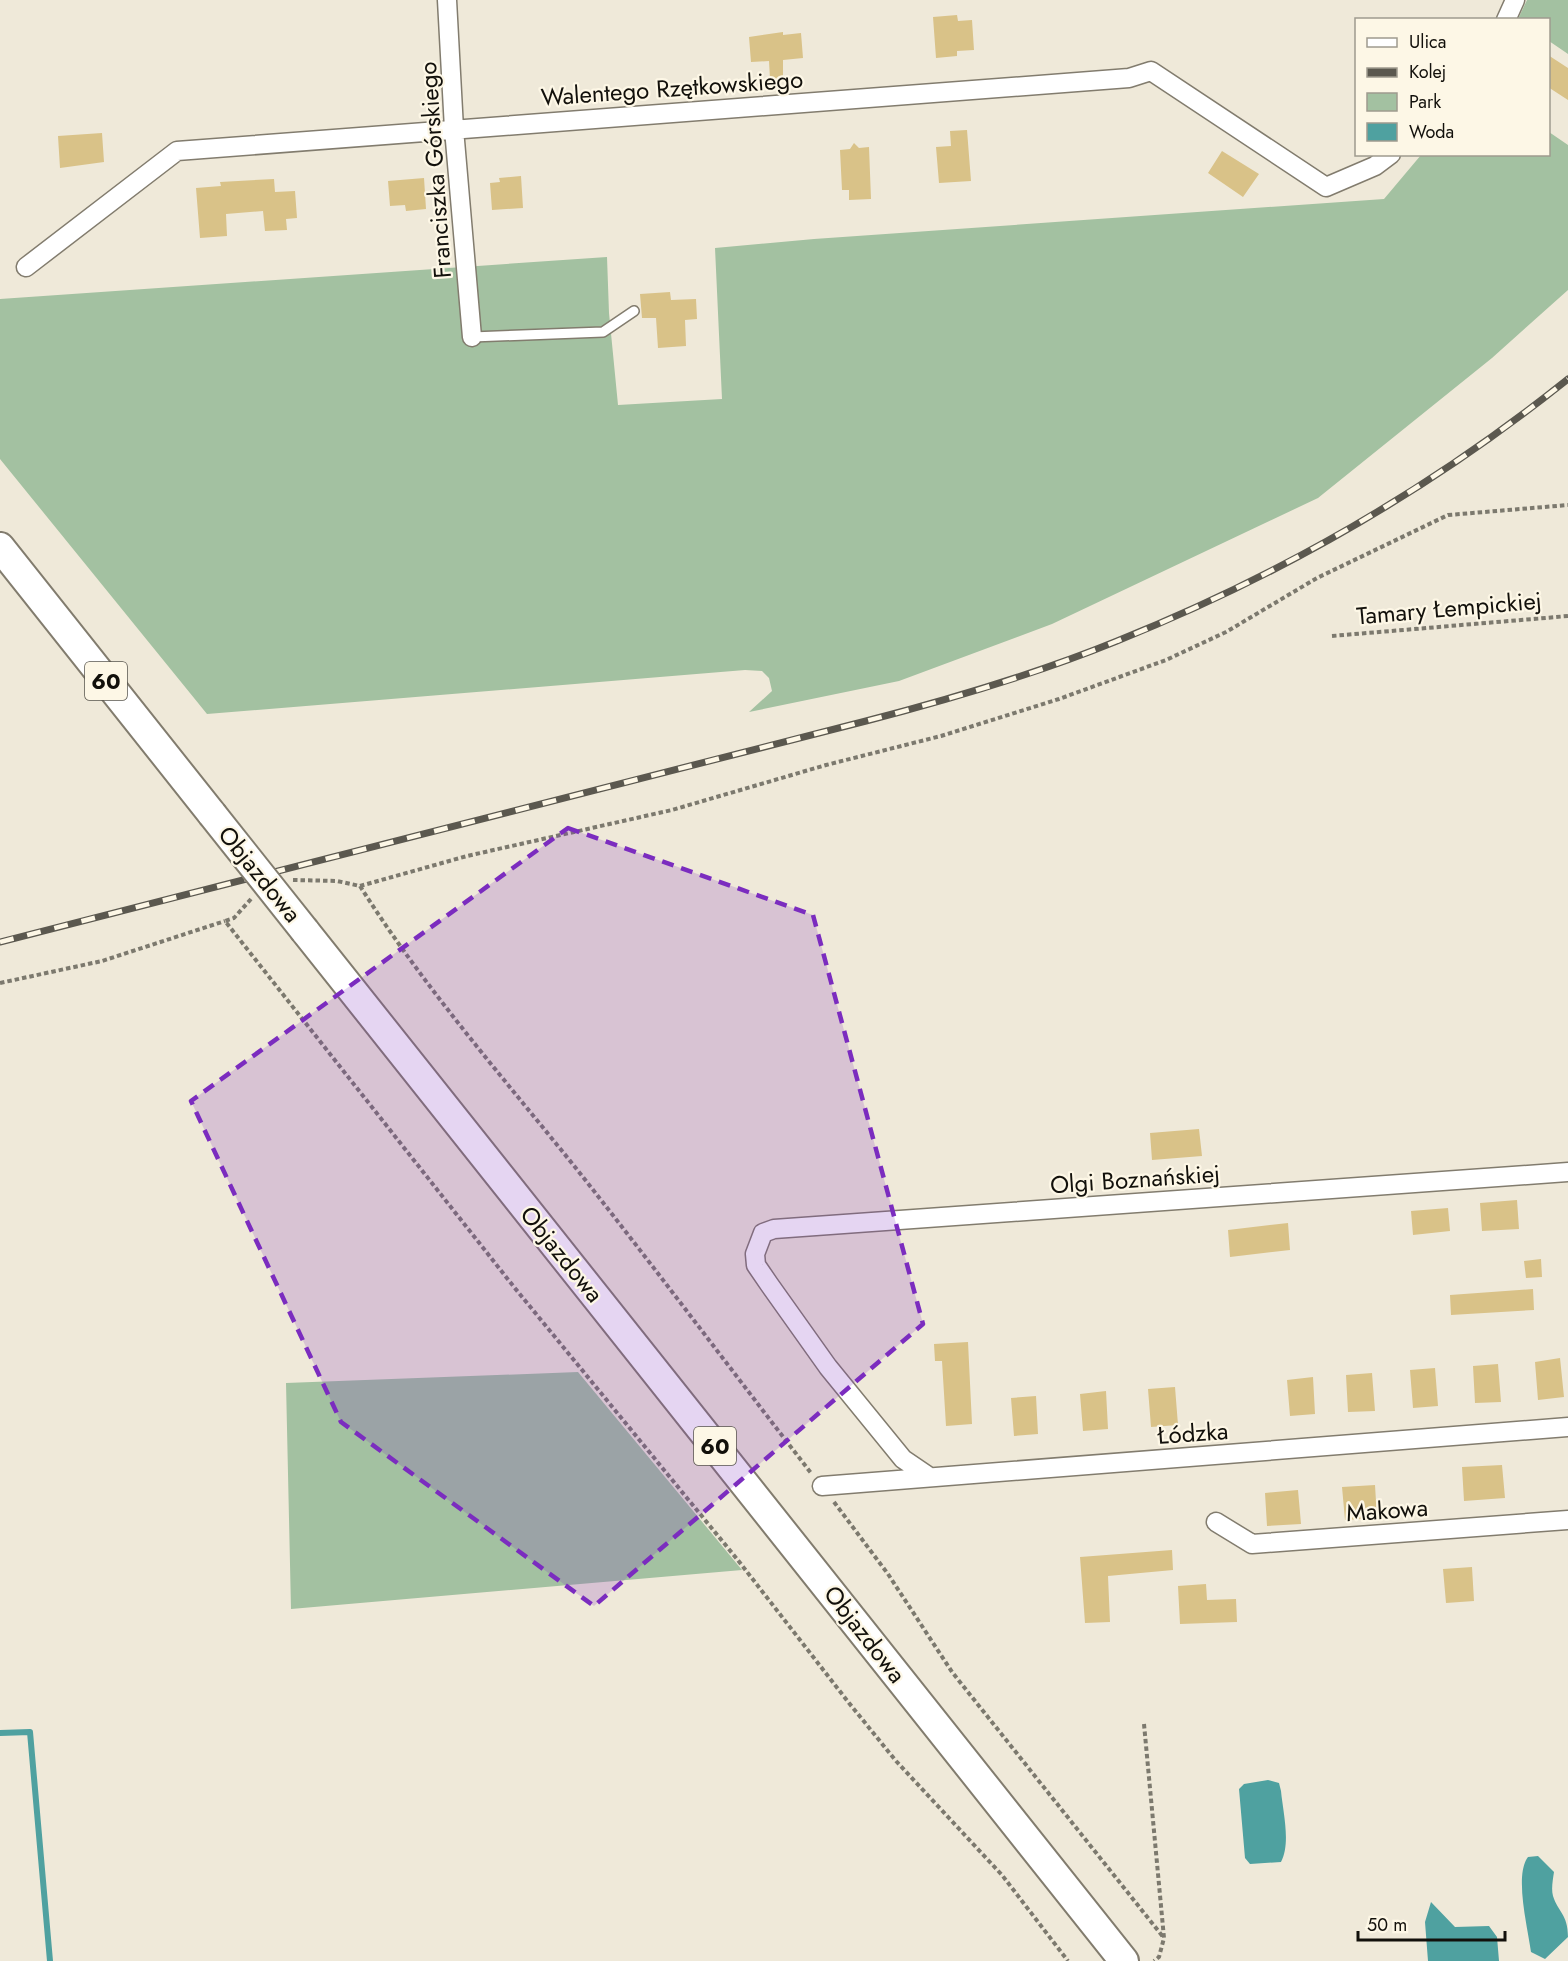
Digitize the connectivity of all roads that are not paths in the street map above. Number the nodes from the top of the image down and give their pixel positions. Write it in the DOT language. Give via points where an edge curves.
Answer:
graph roads {
  1 [pos="447,0"];
  2 [pos="1515,0"];
  3 [pos="1507,18"];
  4 [pos="454,129"];
  5 [pos="1388,156"];
  6 [pos="26,267"];
  7 [pos="634,311"];
  8 [pos="472,337"];
  9 [pos="0,547"];
  10 [pos="1568,1172"];
  11 [pos="1568,1427"];
  12 [pos="928,1476"];
  13 [pos="822,1486"];
  14 [pos="1568,1520"];
  15 [pos="1216,1522"];
  16 [pos="1124,1961"];
  1 -- 4 [label="street, Franciszka Górskiego"];
  2 -- 3 [label="street"];
  4 -- 5 [label="street, Walentego Rzętkowskiego" via="1128,78 1151,71 1326,187 1375,166"];
  4 -- 6 [label="street, Walentego Rzętkowskiego" via="177,151"];
  4 -- 8 [label="street, Franciszka Górskiego"];
  7 -- 8 [label="lane" via="603,332"];
  9 -- 16 [label="main road, Objazdowa / 60, bridge"];
  10 -- 12 [label="street, Olgi Boznańskiej" via="774,1229 763,1233 755,1254 756,1265 828,1367 903,1458"];
  11 -- 12 [label="street, Łódzka"];
  12 -- 13 [label="street, Łódzka"];
  14 -- 15 [label="street, Makowa" via="1252,1544"];
}
